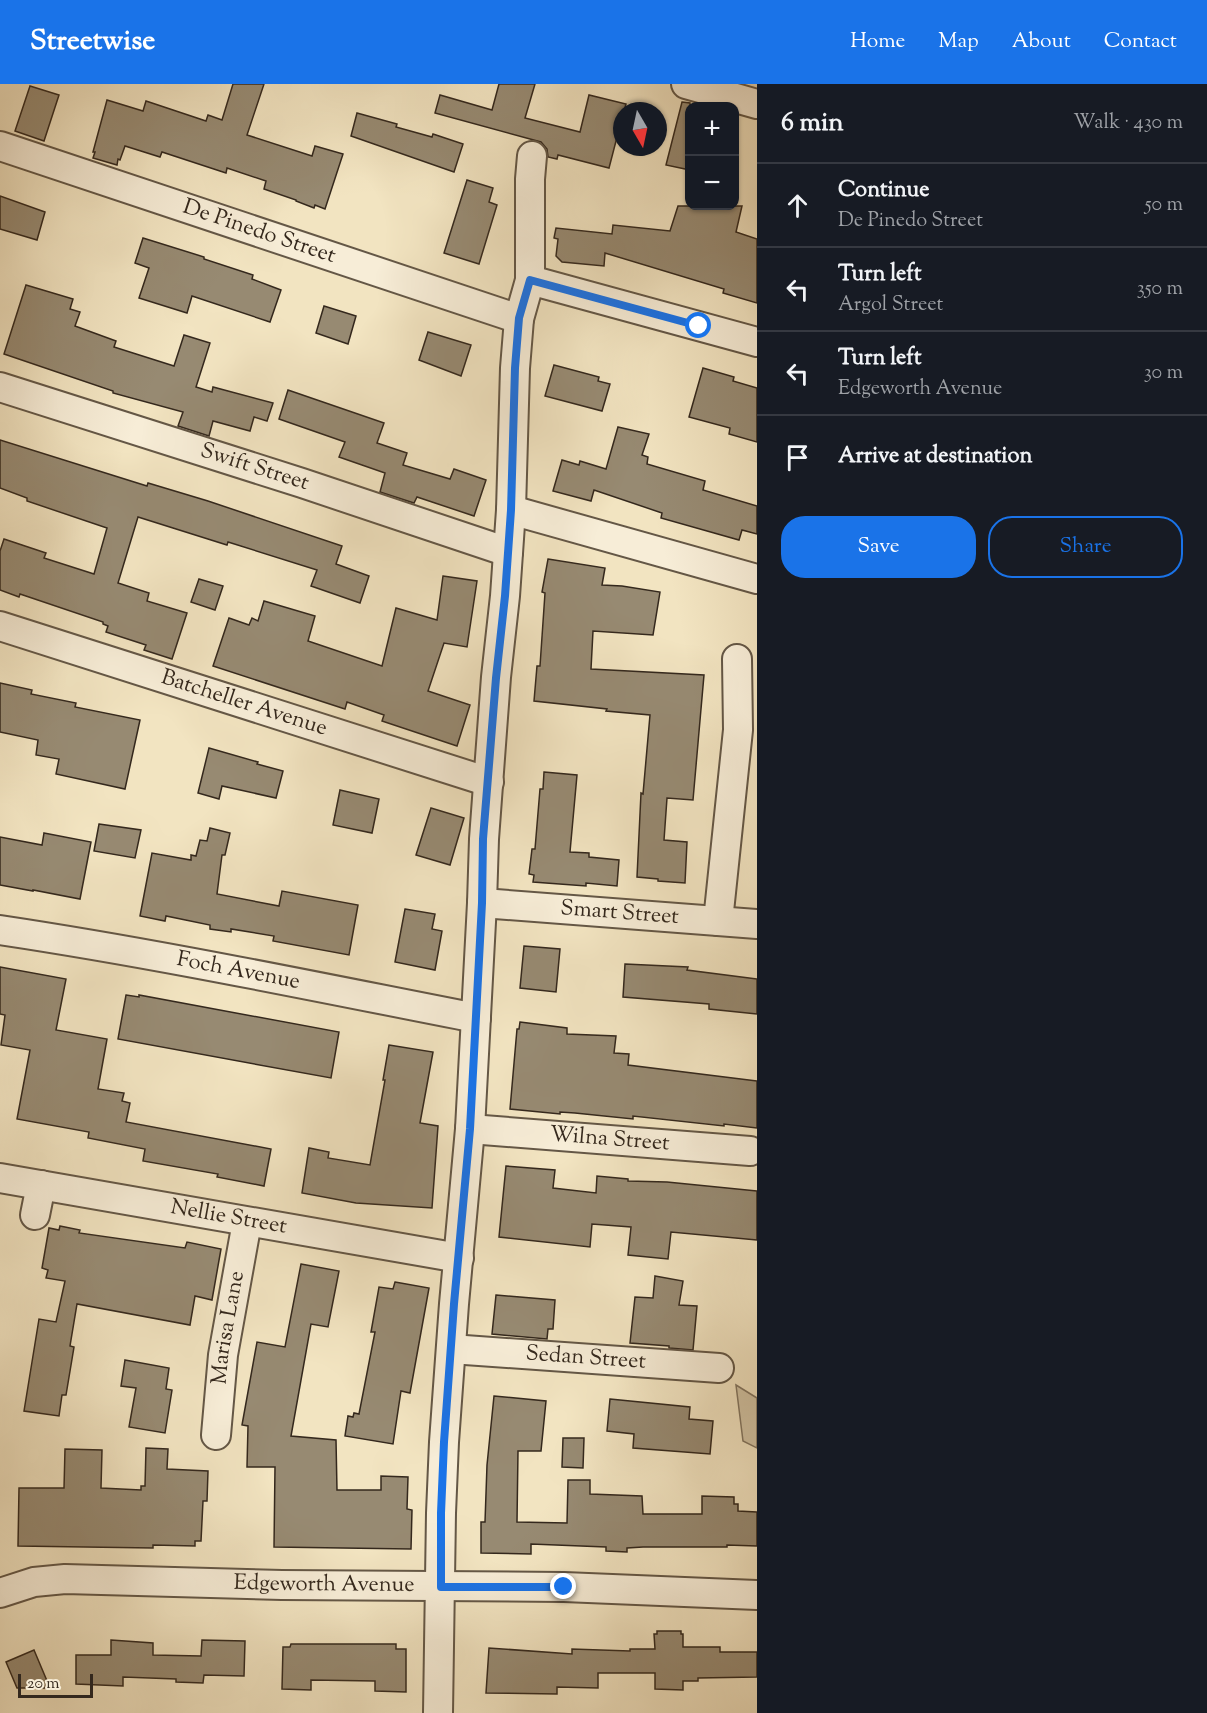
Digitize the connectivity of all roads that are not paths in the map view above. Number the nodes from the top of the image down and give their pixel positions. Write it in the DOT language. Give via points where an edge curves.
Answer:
graph roads {
  1 [pos="686,84"];
  2 [pos="757,104"];
  3 [pos="0,146"];
  4 [pos="532,156"];
  5 [pos="530,280"];
  6 [pos="519,318"];
  7 [pos="757,342"];
  8 [pos="0,387"];
  9 [pos="511,510"];
  10 [pos="508,552"];
  11 [pos="757,579"];
  12 [pos="0,626"];
  13 [pos="737,659"];
  14 [pos="489,782"];
  15 [pos="482,903"];
  16 [pos="718,921"];
  17 [pos="757,924"];
  18 [pos="0,930"];
  19 [pos="476,1018"];
  20 [pos="470,1129"];
  21 [pos="750,1151"];
  22 [pos="0,1178"];
  23 [pos="41,1185"];
  24 [pos="35,1215"];
  25 [pos="247,1222"];
  26 [pos="459,1258"];
  27 [pos="452,1349"];
  28 [pos="719,1368"];
  29 [pos="216,1435"];
  30 [pos="441,1587"];
  31 [pos="0,1593"];
  32 [pos="757,1595"];
  33 [pos="438,1713"];
  1 -- 2 [label="street"];
  3 -- 6 [label="street, De Pinedo Street"];
  4 -- 5 [label="street"];
  5 -- 6 [label="street"];
  5 -- 7 [label="street"];
  6 -- 9 [label="street"];
  8 -- 10 [label="street, Swift Street"];
  9 -- 10 [label="street"];
  9 -- 11 [label="street"];
  10 -- 14 [label="street"];
  12 -- 14 [label="street, Batcheller Avenue"];
  13 -- 16 [label="street" via="738,730"];
  14 -- 15 [label="street"];
  15 -- 16 [label="street, Smart Street"];
  15 -- 19 [label="street"];
  16 -- 17 [label="street, Smart Street"];
  18 -- 19 [label="street, Foch Avenue"];
  19 -- 20 [label="street"];
  20 -- 21 [label="street, Wilna Street"];
  20 -- 26 [label="street"];
  22 -- 23 [label="street, Nellie Street"];
  23 -- 24 [label="street"];
  23 -- 25 [label="street, Nellie Street"];
  25 -- 26 [label="street, Nellie Street"];
  25 -- 29 [label="street, Marisa Lane" via="223,1355"];
  26 -- 27 [label="street"];
  27 -- 28 [label="street, Sedan Street"];
  27 -- 30 [label="street" via="442,1489"];
  30 -- 31 [label="street, Edgeworth Avenue" via="65,1579 34,1582"];
  30 -- 32 [label="street, Edgeworth Avenue" via="564,1587"];
  30 -- 33 [label="street"];
}
